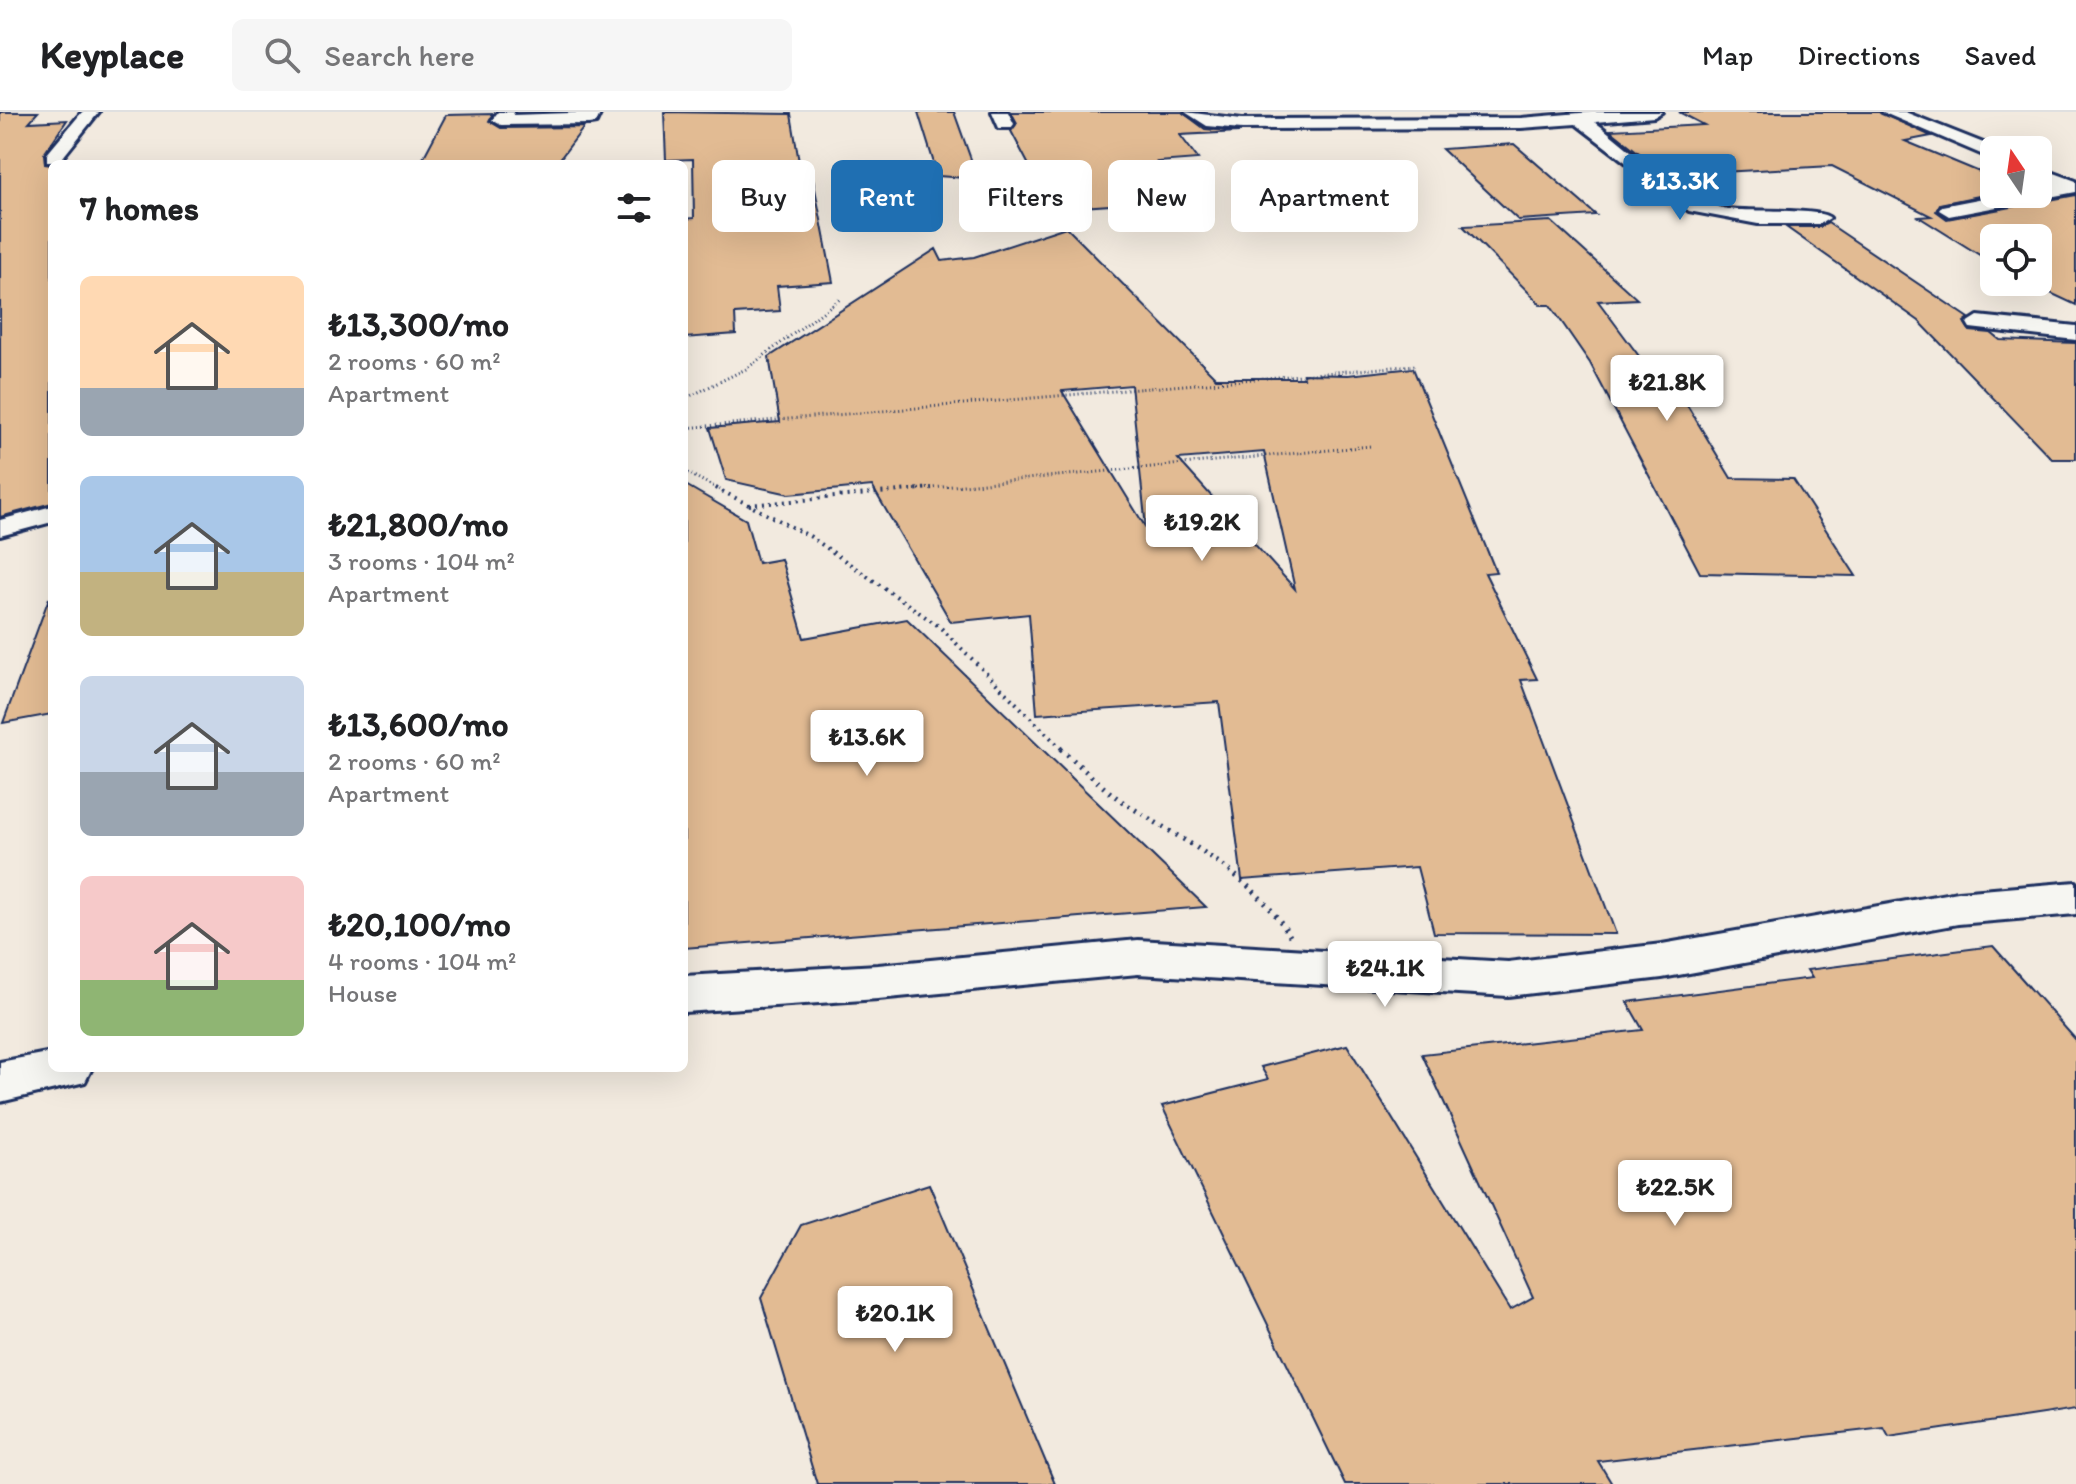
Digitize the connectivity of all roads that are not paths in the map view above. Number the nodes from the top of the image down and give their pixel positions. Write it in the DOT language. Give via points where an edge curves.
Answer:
graph roads {
  1 [pos="91,112"];
  2 [pos="506,112"];
  3 [pos="593,112"];
  4 [pos="1193,112"];
  5 [pos="1654,112"];
  6 [pos="1890,112"];
  7 [pos="1579,118"];
  8 [pos="1980,147"];
  9 [pos="53,158"];
  10 [pos="2052,178"];
  11 [pos="2052,191"];
  12 [pos="1980,204"];
  13 [pos="1949,210"];
  14 [pos="1820,218"];
  15 [pos="1978,323"];
  16 [pos="2076,333"];
  17 [pos="48,515"];
  18 [pos="0,528"];
  19 [pos="2076,898"];
  20 [pos="688,994"];
  21 [pos="48,1072"];
  22 [pos="0,1082"];
  1 -- 9 [label="street"];
  2 -- 3 [label="street" via="501,120 590,119"];
  4 -- 7 [label="street" via="1213,122 1242,124 1467,124"];
  5 -- 7 [label="street"];
  6 -- 8 [label="street"];
  7 -- 14 [label="street" via="1696,207 1718,214"];
  10 -- 11 [label="street" via="2074,187"];
  12 -- 13 [label="street"];
  15 -- 16 [label="street"];
  17 -- 18 [label="street"];
  19 -- 20 [label="street" via="1958,908 1662,961 1508,979 1138,957"];
  21 -- 22 [label="street"];
}
